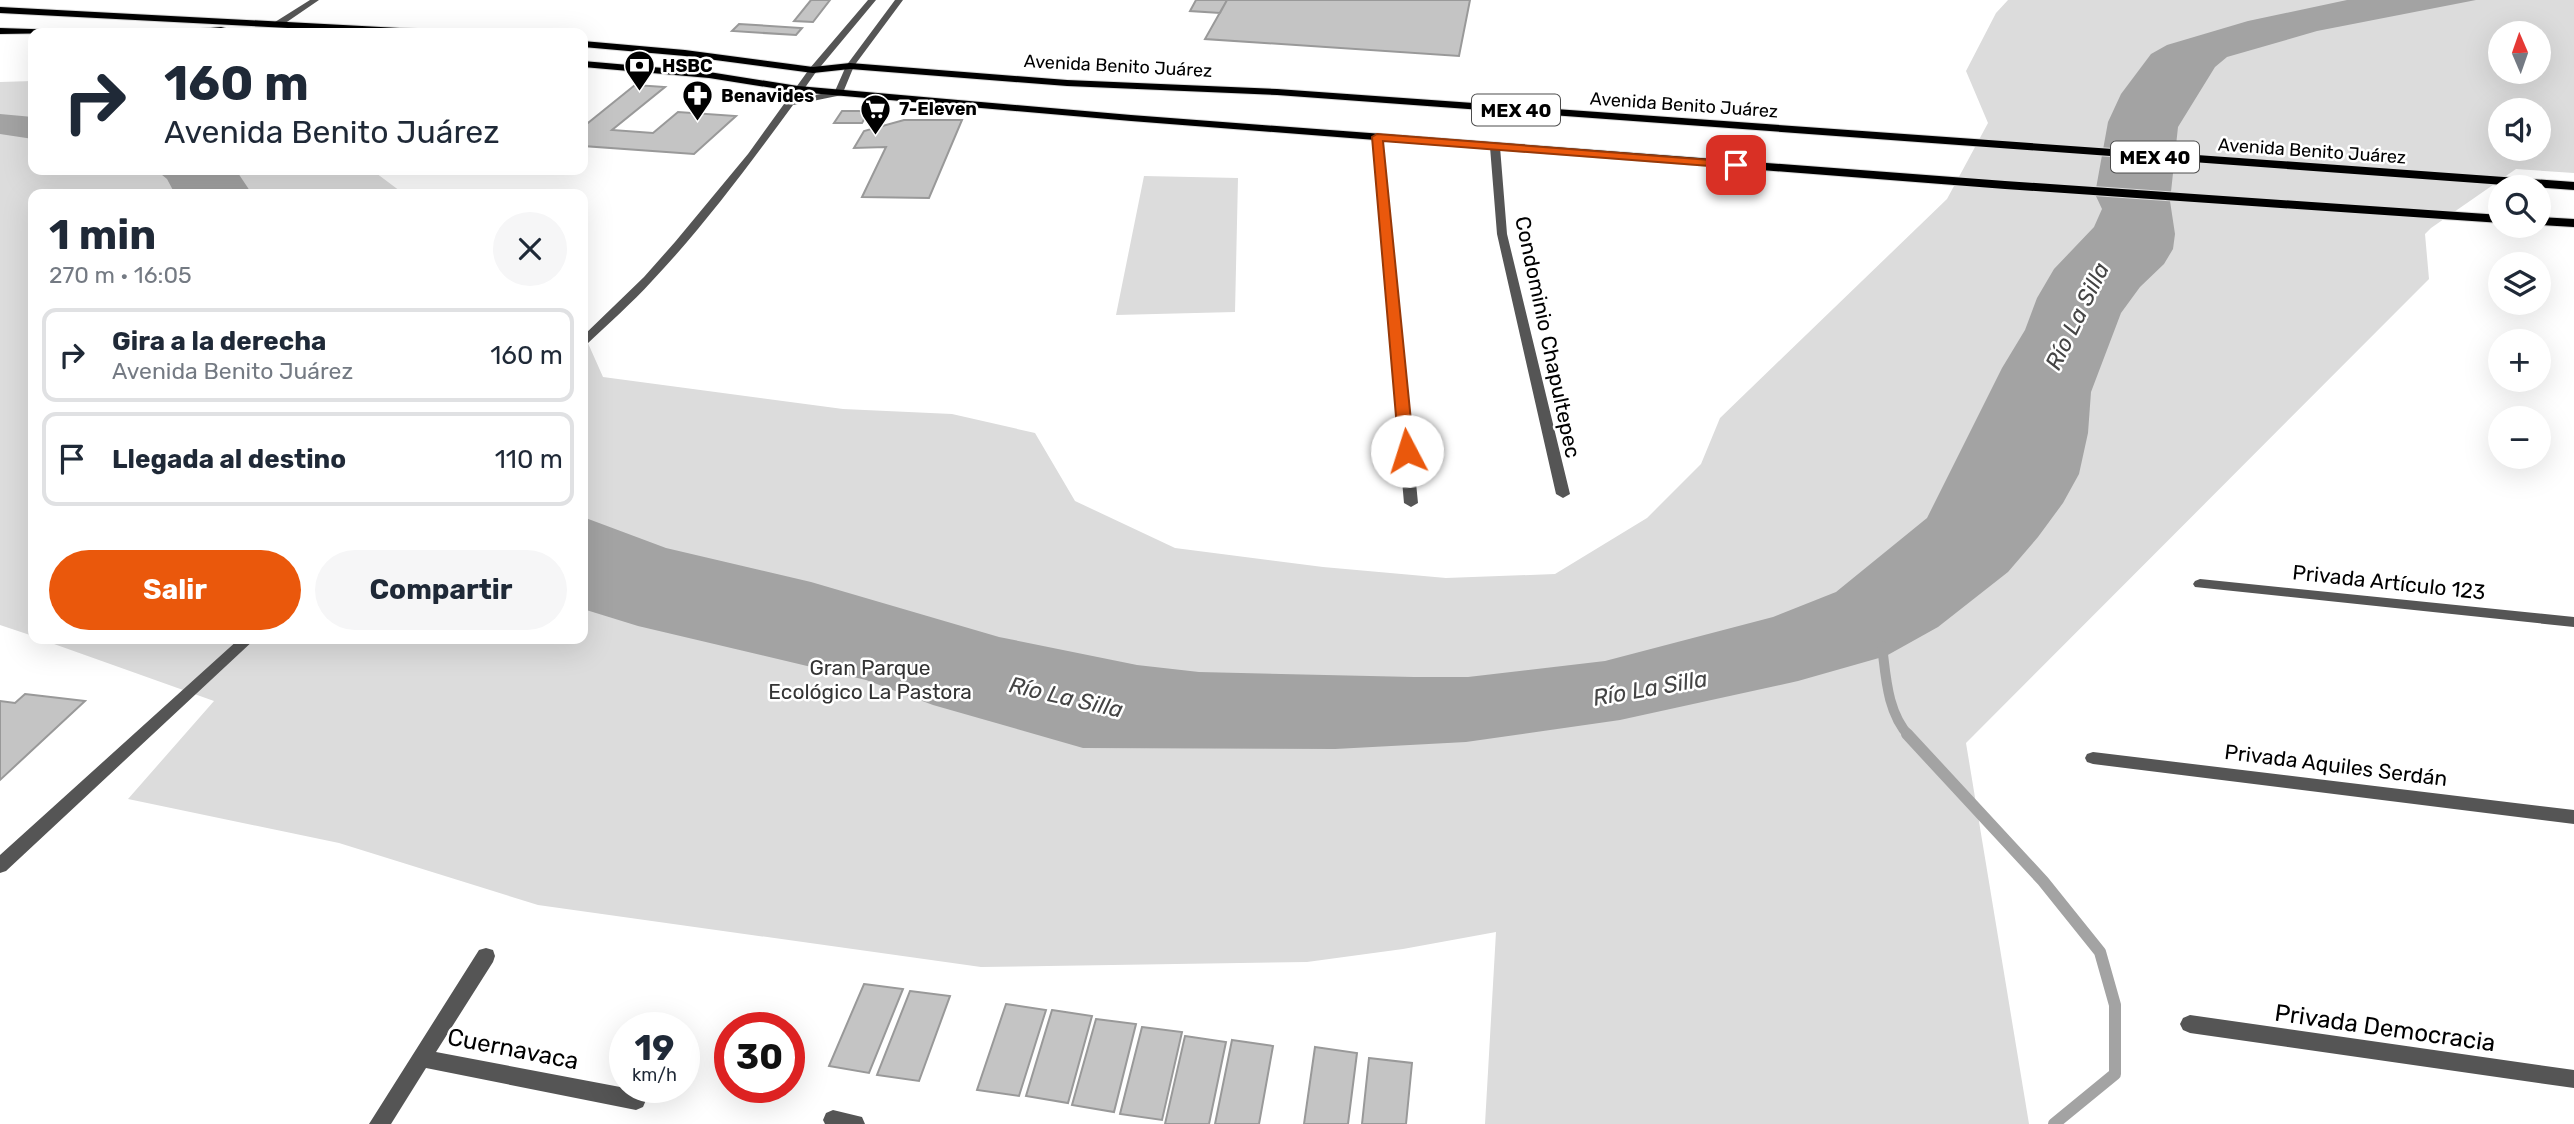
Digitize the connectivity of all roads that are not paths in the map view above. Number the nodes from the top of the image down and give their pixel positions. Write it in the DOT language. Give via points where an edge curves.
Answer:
graph roads {
  1 [pos="315,0"];
  2 [pos="872,0"];
  3 [pos="899,0"];
  4 [pos="0,10"];
  5 [pos="278,24"];
  6 [pos="239,28"];
  7 [pos="349,28"];
  8 [pos="0,31"];
  9 [pos="28,32"];
  10 [pos="588,44"];
  11 [pos="588,64"];
  12 [pos="850,66"];
  13 [pos="813,70"];
  14 [pos="798,89"];
  15 [pos="838,93"];
  16 [pos="793,102"];
  17 [pos="1377,137"];
  18 [pos="1495,147"];
  19 [pos="2574,186"];
  20 [pos="2488,218"];
  21 [pos="2551,222"];
  22 [pos="2574,223"];
  23 [pos="588,337"];
  24 [pos="1563,494"];
  25 [pos="1412,503"];
  26 [pos="2200,584"];
  27 [pos="2574,622"];
  28 [pos="242,644"];
  29 [pos="2093,758"];
  30 [pos="2574,817"];
  31 [pos="0,866"];
  32 [pos="486,956"];
  33 [pos="2190,1024"];
  34 [pos="421,1058"];
  35 [pos="2574,1080"];
  36 [pos="609,1095"];
  37 [pos="833,1120"];
  38 [pos="379,1124"];
  39 [pos="855,1124"];
  1 -- 5 [label="street"];
  2 -- 13 [label="street"];
  3 -- 12 [label="street"];
  4 -- 5 [label="main road"];
  5 -- 6 [label="main road"];
  5 -- 7 [label="main road"];
  8 -- 9 [label="main road"];
  10 -- 13 [label="main road, Avenida Benito Juárez / MEX 40"];
  11 -- 14 [label="main road, MEX 40" via="709,75"];
  12 -- 13 [label="main road, Avenida Benito Juárez / MEX 40"];
  12 -- 15 [label="street"];
  12 -- 19 [label="main road, Avenida Benito Juárez / MEX 40" via="1067,83 1277,92"];
  13 -- 14 [label="street"];
  14 -- 15 [label="main road, MEX 40"];
  14 -- 16 [label="street"];
  15 -- 16 [label="street"];
  15 -- 17 [label="main road, MEX 40"];
  16 -- 23 [label="street" via="679,244"];
  17 -- 18 [label="main road, MEX 40"];
  17 -- 25 [label="street"];
  18 -- 20 [label="main road, MEX 40"];
  18 -- 24 [label="street, Condominio Chapultepec" via="1503,234"];
  21 -- 22 [label="main road"];
  26 -- 27 [label="street, Privada Artículo 123"];
  28 -- 31 [label="street"];
  29 -- 30 [label="street, Privada Aquiles Serdán"];
  32 -- 34 [label="street"];
  33 -- 35 [label="street, Privada Democracia"];
  34 -- 36 [label="street, Cuernavaca"];
  34 -- 38 [label="street"];
  37 -- 39 [label="street"];
}
